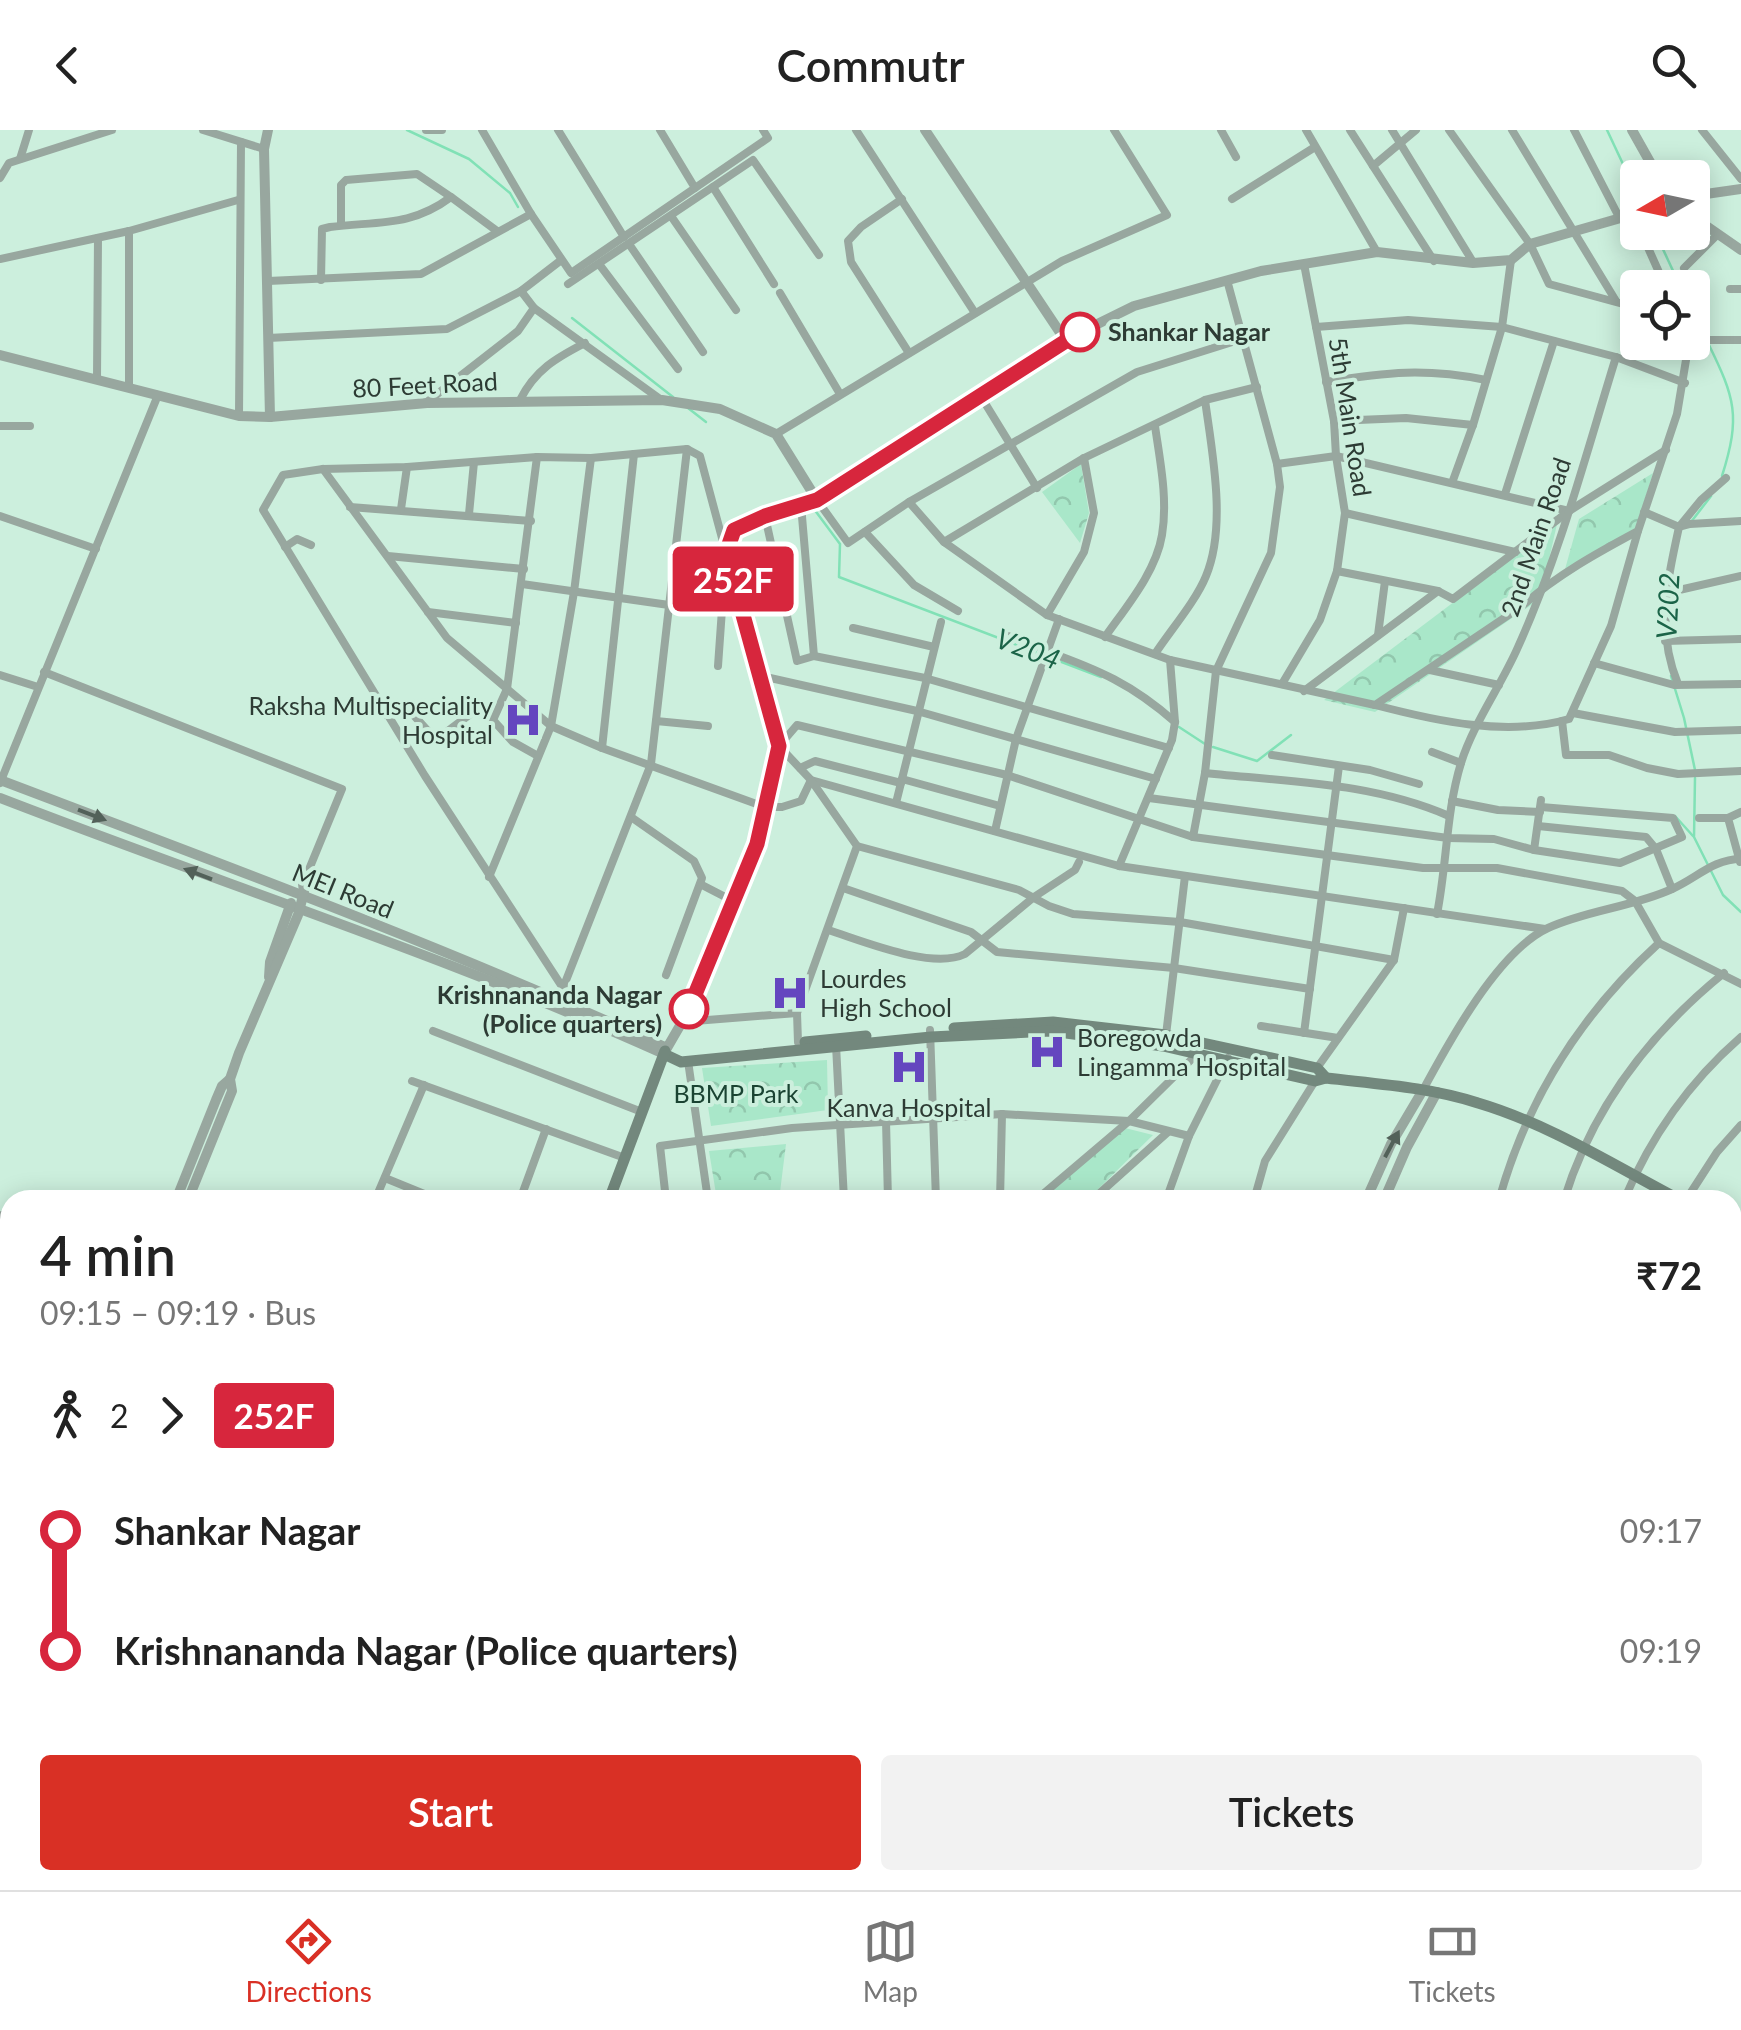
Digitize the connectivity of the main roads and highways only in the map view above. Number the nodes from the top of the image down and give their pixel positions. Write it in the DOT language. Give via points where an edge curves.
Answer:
graph roads {
  1 [pos="1165,1041"];
  2 [pos="835,1042"];
  3 [pos="666,1051"];
  4 [pos="1229,1055"];
  5 [pos="613,1190"];
  6 [pos="1663,1190"];
  1 -- 2 [label="main road" via="1052,1031"];
  1 -- 4 [label="main road"];
  1 -- 4 [label="main road"];
  2 -- 3 [label="main road"];
  2 -- 3 [label="main road" via="681,1062"];
  3 -- 5 [label="main road"];
  4 -- 6 [label="main road" via="1479,1103"];
}
